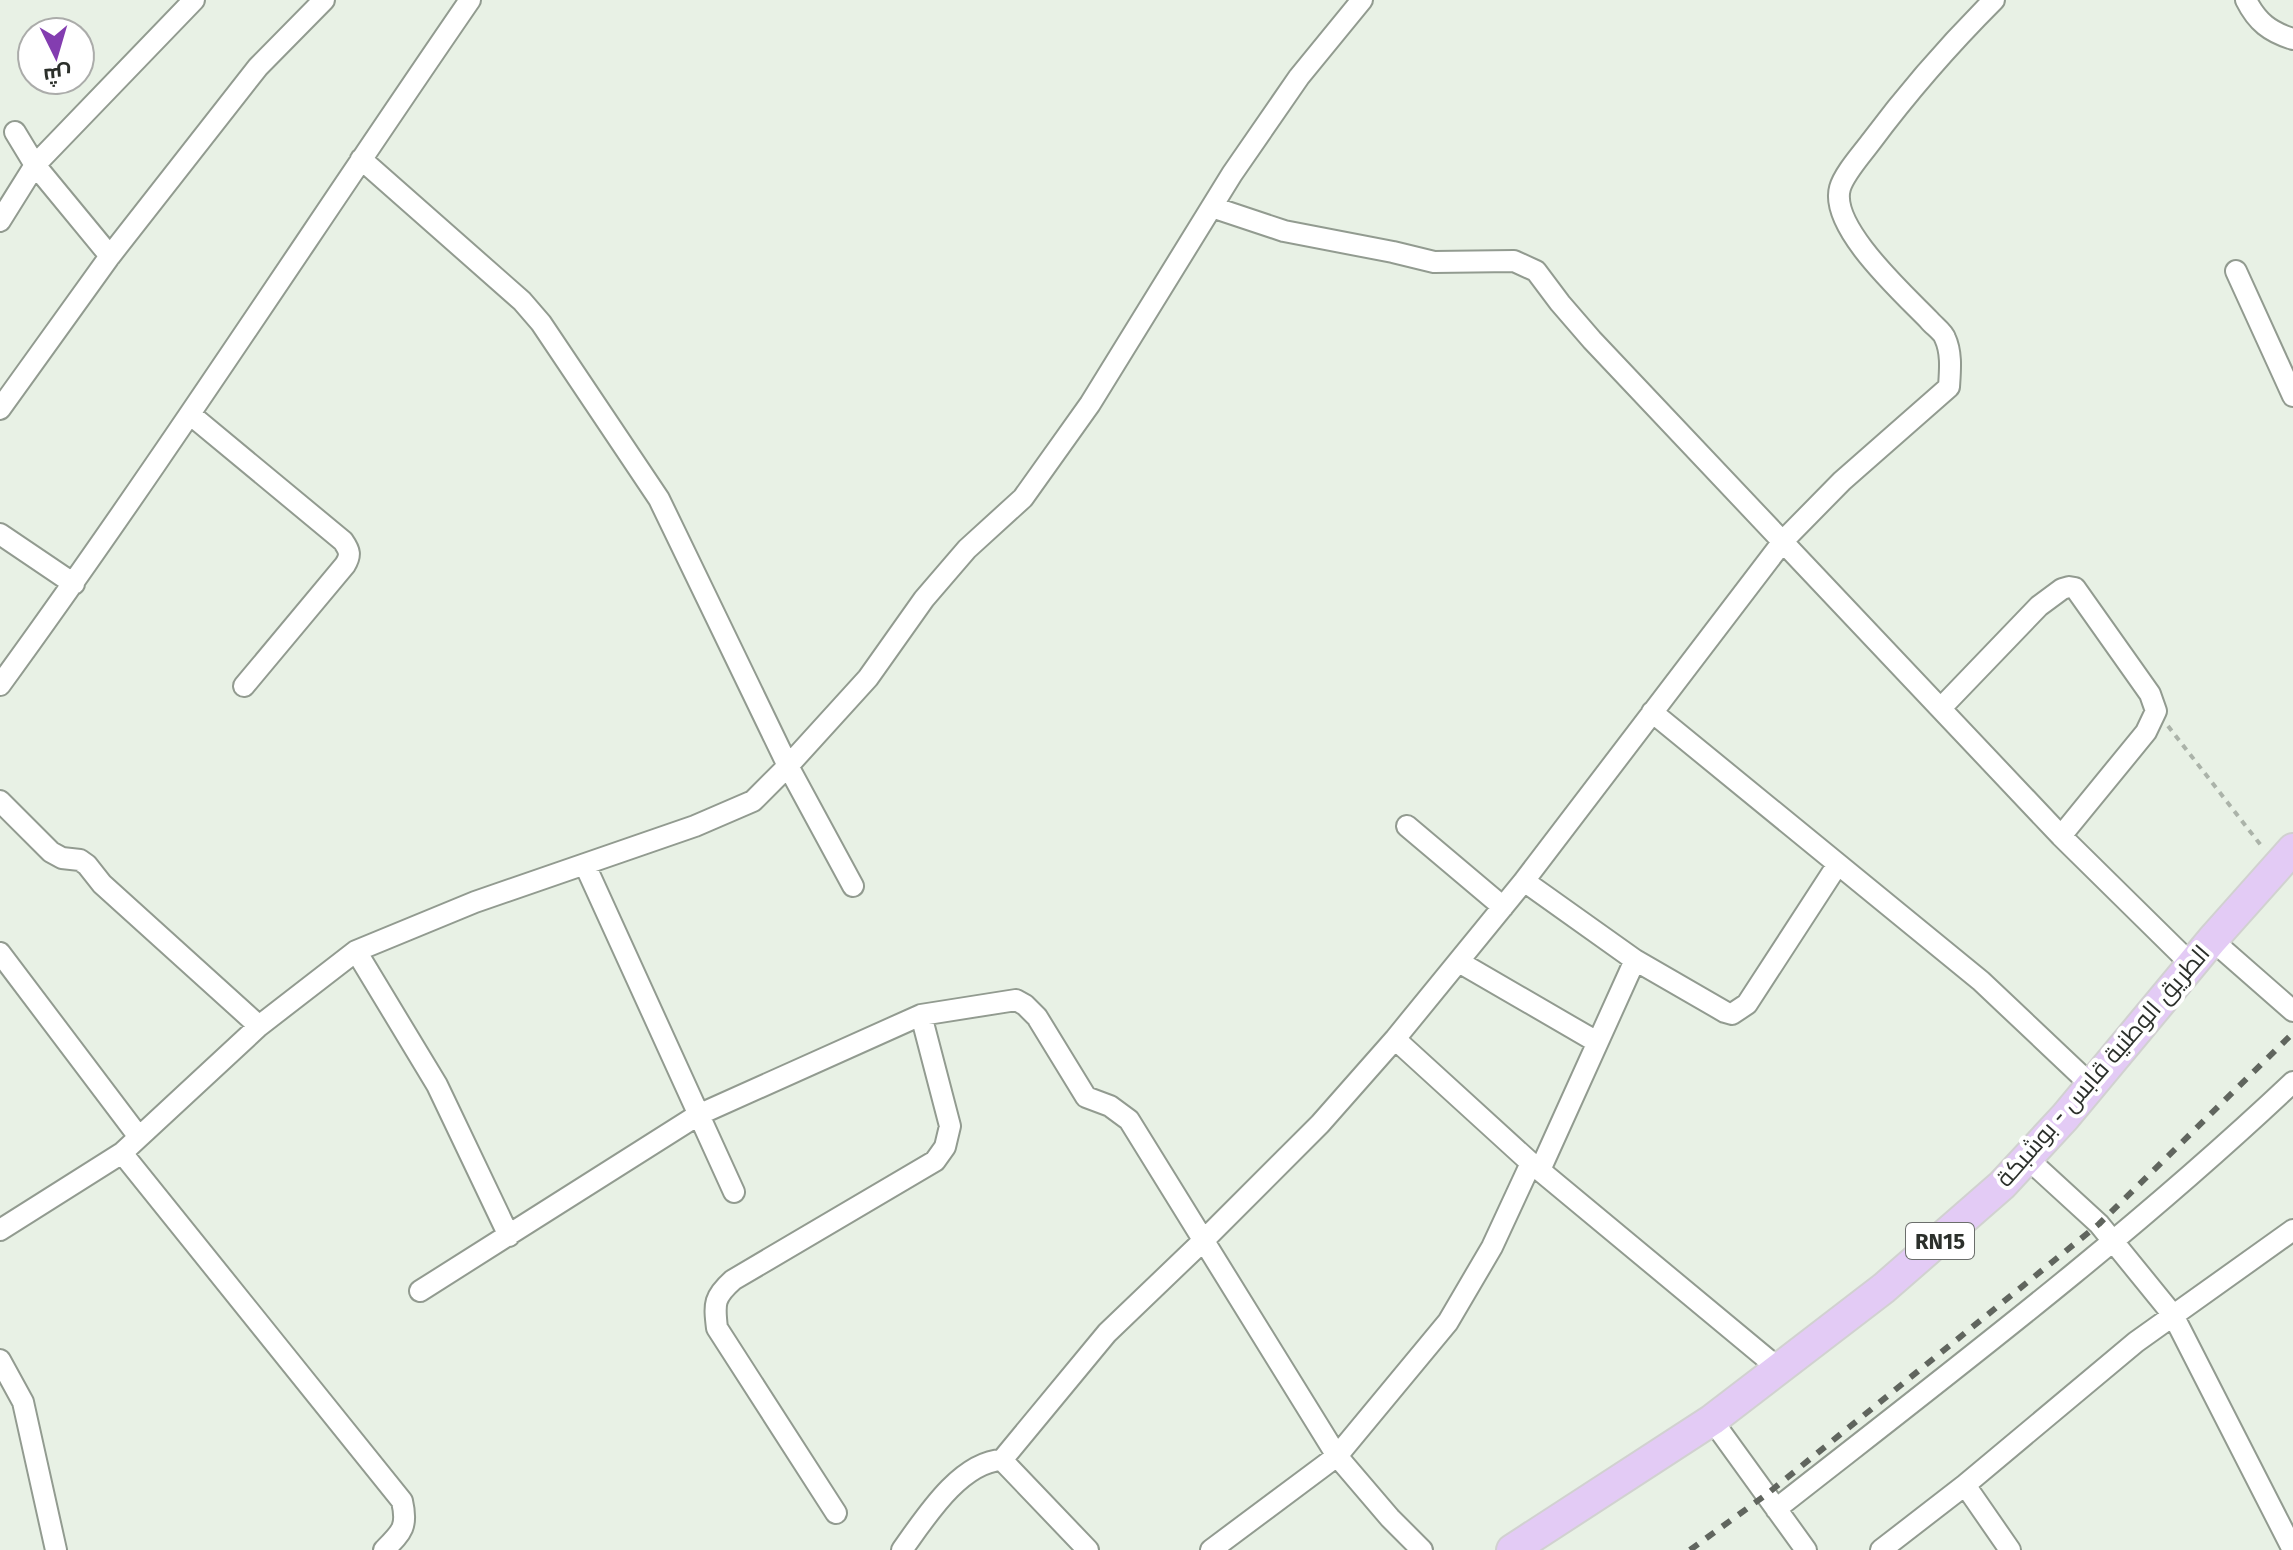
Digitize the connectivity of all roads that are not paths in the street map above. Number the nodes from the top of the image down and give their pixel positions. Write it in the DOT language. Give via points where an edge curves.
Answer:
graph roads {
  1 [pos="194,0"];
  2 [pos="324,0"];
  3 [pos="470,0"];
  4 [pos="1362,0"];
  5 [pos="1994,0"];
  6 [pos="2246,0"];
  7 [pos="2293,39"];
  8 [pos="15,132"];
  9 [pos="361,159"];
  10 [pos="35,165"];
  11 [pos="1212,207"];
  12 [pos="0,221"];
  13 [pos="110,256"];
  14 [pos="2236,271"];
  15 [pos="2293,396"];
  16 [pos="0,409"];
  17 [pos="191,415"];
  18 [pos="0,534"];
  19 [pos="1784,540"];
  20 [pos="74,584"];
  21 [pos="3,677"];
  22 [pos="244,686"];
  23 [pos="1941,708"];
  24 [pos="1652,712"];
  25 [pos="788,766"];
  26 [pos="0,801"];
  27 [pos="1407,826"];
  28 [pos="2061,836"];
  29 [pos="2286,858"];
  30 [pos="1838,864"];
  31 [pos="585,865"];
  32 [pos="1524,881"];
  33 [pos="853,886"];
  34 [pos="1503,907"];
  35 [pos="2212,940"];
  36 [pos="356,951"];
  37 [pos="0,953"];
  38 [pos="1635,960"];
  39 [pos="1459,962"];
  40 [pos="2192,965"];
  41 [pos="2293,1011"];
  42 [pos="921,1015"];
  43 [pos="259,1026"];
  44 [pos="1395,1039"];
  45 [pos="1597,1042"];
  46 [pos="2293,1082"];
  47 [pos="2091,1085"];
  48 [pos="698,1115"];
  49 [pos="139,1137"];
  50 [pos="122,1153"];
  51 [pos="2027,1158"];
  52 [pos="1536,1167"];
  53 [pos="734,1192"];
  54 [pos="0,1230"];
  55 [pos="2293,1230"];
  56 [pos="509,1236"];
  57 [pos="1204,1240"];
  58 [pos="2113,1240"];
  59 [pos="420,1291"];
  60 [pos="2173,1315"];
  61 [pos="0,1360"];
  62 [pos="1778,1368"];
  63 [pos="1712,1420"];
  64 [pos="1337,1456"];
  65 [pos="1002,1460"];
  66 [pos="1965,1485"];
  67 [pos="1776,1509"];
  68 [pos="836,1513"];
  69 [pos="56,1550"];
  70 [pos="384,1550"];
  71 [pos="902,1550"];
  72 [pos="1088,1550"];
  73 [pos="1211,1550"];
  74 [pos="1422,1550"];
  75 [pos="1512,1550"];
  76 [pos="1806,1550"];
  77 [pos="1881,1550"];
  78 [pos="2010,1550"];
  79 [pos="2293,1550"];
  1 -- 10 [label="street"];
  2 -- 13 [label="street" via="258,67"];
  3 -- 9 [label="street"];
  4 -- 11 [label="street" via="1299,77"];
  5 -- 19 [label="street" via="1903,99 1840,188 1839,210 1850,230 1945,337 1949,387"];
  6 -- 7 [label="street" via="2261,23"];
  8 -- 10 [label="street"];
  9 -- 17 [label="street"];
  9 -- 25 [label="street" via="541,323 659,499"];
  10 -- 12 [label="street"];
  10 -- 13 [label="street"];
  11 -- 19 [label="street" via="1284,231 1434,262 1514,261 1536,271 1592,340"];
  11 -- 25 [label="street" via="1090,404 1023,498 967,549 868,678"];
  13 -- 16 [label="street"];
  14 -- 15 [label="street"];
  17 -- 20 [label="street"];
  17 -- 22 [label="street" via="350,551 345,565"];
  18 -- 20 [label="street"];
  19 -- 23 [label="street"];
  19 -- 24 [label="street"];
  20 -- 21 [label="street"];
  23 -- 28 [label="street"];
  23 -- 28 [label="street" via="2039,606 2062,589 2075,588 2150,694 2156,711 2146,732"];
  24 -- 30 [label="street"];
  24 -- 32 [label="street"];
  25 -- 31 [label="street" via="753,801"];
  25 -- 33 [label="street"];
  26 -- 43 [label="street" via="51,852 87,865"];
  27 -- 34 [label="street"];
  28 -- 40 [label="street"];
  29 -- 35 [label="main road, الطريق الوطنية قابس - بوشبكة / RN15"];
  30 -- 38 [label="street" via="1740,1011 1725,1012"];
  30 -- 47 [label="street" via="1981,981"];
  31 -- 36 [label="street" via="475,902"];
  31 -- 48 [label="street"];
  32 -- 34 [label="street"];
  32 -- 38 [label="street"];
  34 -- 39 [label="street"];
  35 -- 40 [label="main road, الطريق الوطنية قابس - بوشبكة / RN15"];
  35 -- 41 [label="street"];
  36 -- 43 [label="street"];
  36 -- 56 [label="street" via="437,1085"];
  37 -- 49 [label="street"];
  38 -- 45 [label="street"];
  39 -- 44 [label="street"];
  39 -- 45 [label="street"];
  40 -- 47 [label="main road, الطريق الوطنية قابس - بوشبكة / RN15"];
  42 -- 48 [label="street"];
  42 -- 57 [label="street" via="1004,1001 1025,1005 1086,1097 1129,1120"];
  42 -- 68 [label="street" via="950,1126 945,1147 935,1161 733,1280 714,1307 717,1328"];
  43 -- 49 [label="street"];
  44 -- 52 [label="street"];
  44 -- 57 [label="street" via="1320,1124"];
  45 -- 52 [label="street"];
  46 -- 58 [label="street"];
  47 -- 51 [label="main road, الطريق الوطنية قابس - بوشبكة / RN15"];
  48 -- 53 [label="street"];
  48 -- 56 [label="street"];
  49 -- 50 [label="street"];
  50 -- 54 [label="street"];
  50 -- 70 [label="street" via="402,1501 406,1519"];
  51 -- 58 [label="street"];
  51 -- 62 [label="main road, الطريق الوطنية قابس - بوشبكة / RN15" via="1884,1288"];
  52 -- 62 [label="street"];
  52 -- 64 [label="street" via="1448,1322"];
  55 -- 60 [label="street"];
  56 -- 59 [label="street"];
  57 -- 64 [label="street"];
  57 -- 65 [label="street" via="1107,1333"];
  58 -- 60 [label="street"];
  58 -- 67 [label="street"];
  60 -- 66 [label="street"];
  60 -- 79 [label="street"];
  61 -- 69 [label="street" via="23,1402"];
  62 -- 63 [label="main road, الطريق الوطنية قابس - بوشبكة / RN15"];
  63 -- 67 [label="street"];
  63 -- 75 [label="main road, الطريق الوطنية قابس - بوشبكة / RN15"];
  64 -- 73 [label="street"];
  64 -- 74 [label="street"];
  65 -- 71 [label="street" via="973,1468 932,1509"];
  65 -- 72 [label="street"];
  66 -- 77 [label="street"];
  66 -- 78 [label="street"];
  67 -- 76 [label="street"];
}
